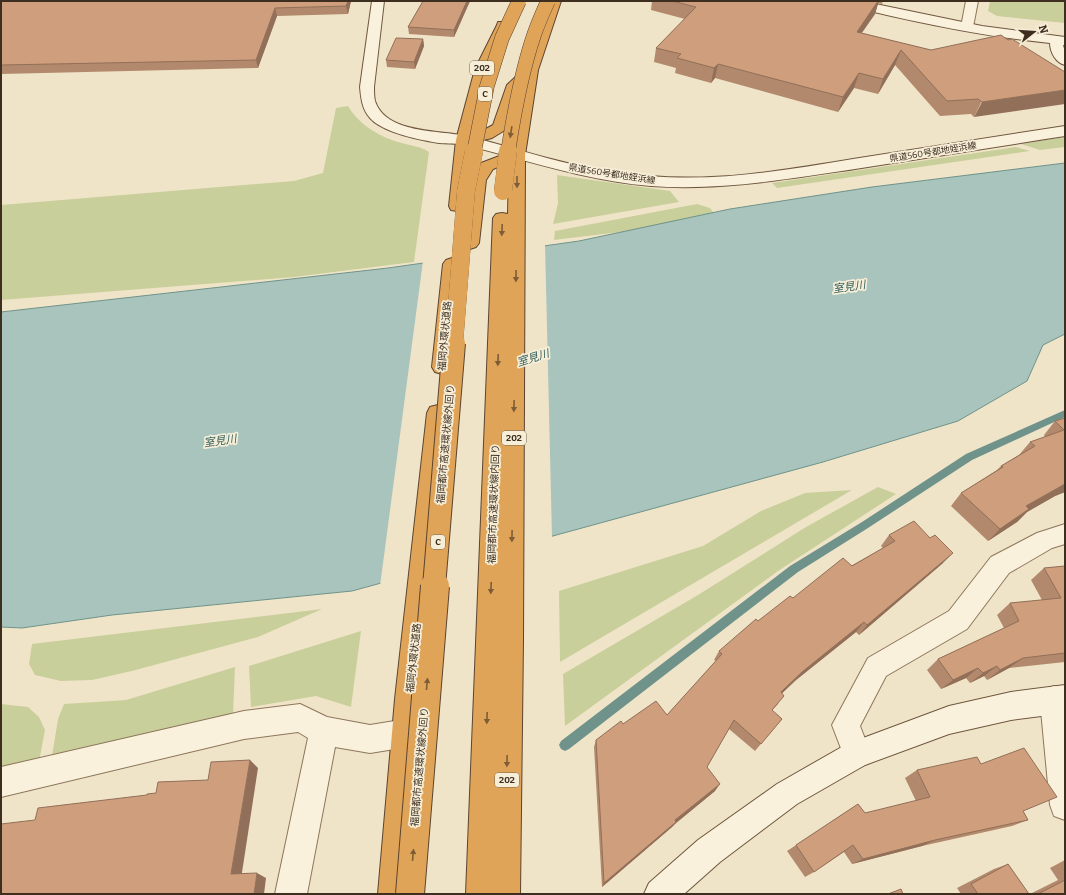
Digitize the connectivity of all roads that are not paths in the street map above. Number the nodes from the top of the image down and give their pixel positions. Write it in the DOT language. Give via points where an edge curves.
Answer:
graph roads {
  1 [pos="378,1"];
  2 [pos="512,1"];
  3 [pos="519,1"];
  4 [pos="548,1"];
  5 [pos="555,1"];
  6 [pos="845,1"];
  7 [pos="972,1"];
  8 [pos="967,27"];
  9 [pos="1061,41"];
  10 [pos="1065,61"];
  11 [pos="532,70"];
  12 [pos="1065,131"];
  13 [pos="464,140"];
  14 [pos="517,155"];
  15 [pos="464,216"];
  16 [pos="1065,534"];
  17 [pos="1060,700"];
  18 [pos="324,730"];
  19 [pos="407,734"];
  20 [pos="857,754"];
  21 [pos="1,782"];
  22 [pos="1065,805"];
  23 [pos="291,894"];
  24 [pos="394,894"];
  25 [pos="410,894"];
  26 [pos="482,894"];
  27 [pos="504,894"];
  28 [pos="660,894"];
  1 -- 13 [label="street, 県道560号都地姪浜線" via="367,87 368,101 376,116 389,125 414,133"];
  2 -- 13 [label="highway, 202" via="482,69"];
  25 -- 3 [label="highway, 福岡都市高速環状線外回り / C, one-way, bridge" via="466,191 487,86 502,38"];
  4 -- 26 [label="highway, 福岡都市高速環状線内回り, one-way, bridge" via="532,40 519,88 503,191"];
  5 -- 11 [label="highway, 202"];
  6 -- 8 [label="street"];
  7 -- 8 [label="street"];
  8 -- 9 [label="street"];
  9 -- 10 [label="street" via="1057,51"];
  11 -- 13 [label="highway" via="514,85 500,126 487,135"];
  11 -- 14 [label="highway, 202"];
  12 -- 14 [label="street, 県道560号都地姪浜線" via="764,178 700,183 650,181 598,174"];
  13 -- 14 [label="street, 県道560号都地姪浜線"];
  13 -- 15 [label="highway, 202"];
  14 -- 15 [label="highway" via="487,166 478,180"];
  14 -- 27 [label="highway, 202, one-way"];
  15 -- 19 [label="highway, 福岡外環状道路, bridge" via="466,271 447,315"];
  16 -- 20 [label="street" via="1045,540 1000,565 958,620 877,667 846,725"];
  17 -- 20 [label="street" via="1011,706 949,720"];
  17 -- 22 [label="street"];
  18 -- 19 [label="street" via="370,739"];
  18 -- 21 [label="street" via="300,718 244,725"];
  18 -- 23 [label="street"];
  19 -- 24 [label="highway, 福岡外環状道路"];
  20 -- 28 [label="street" via="787,794 709,851"];
}
